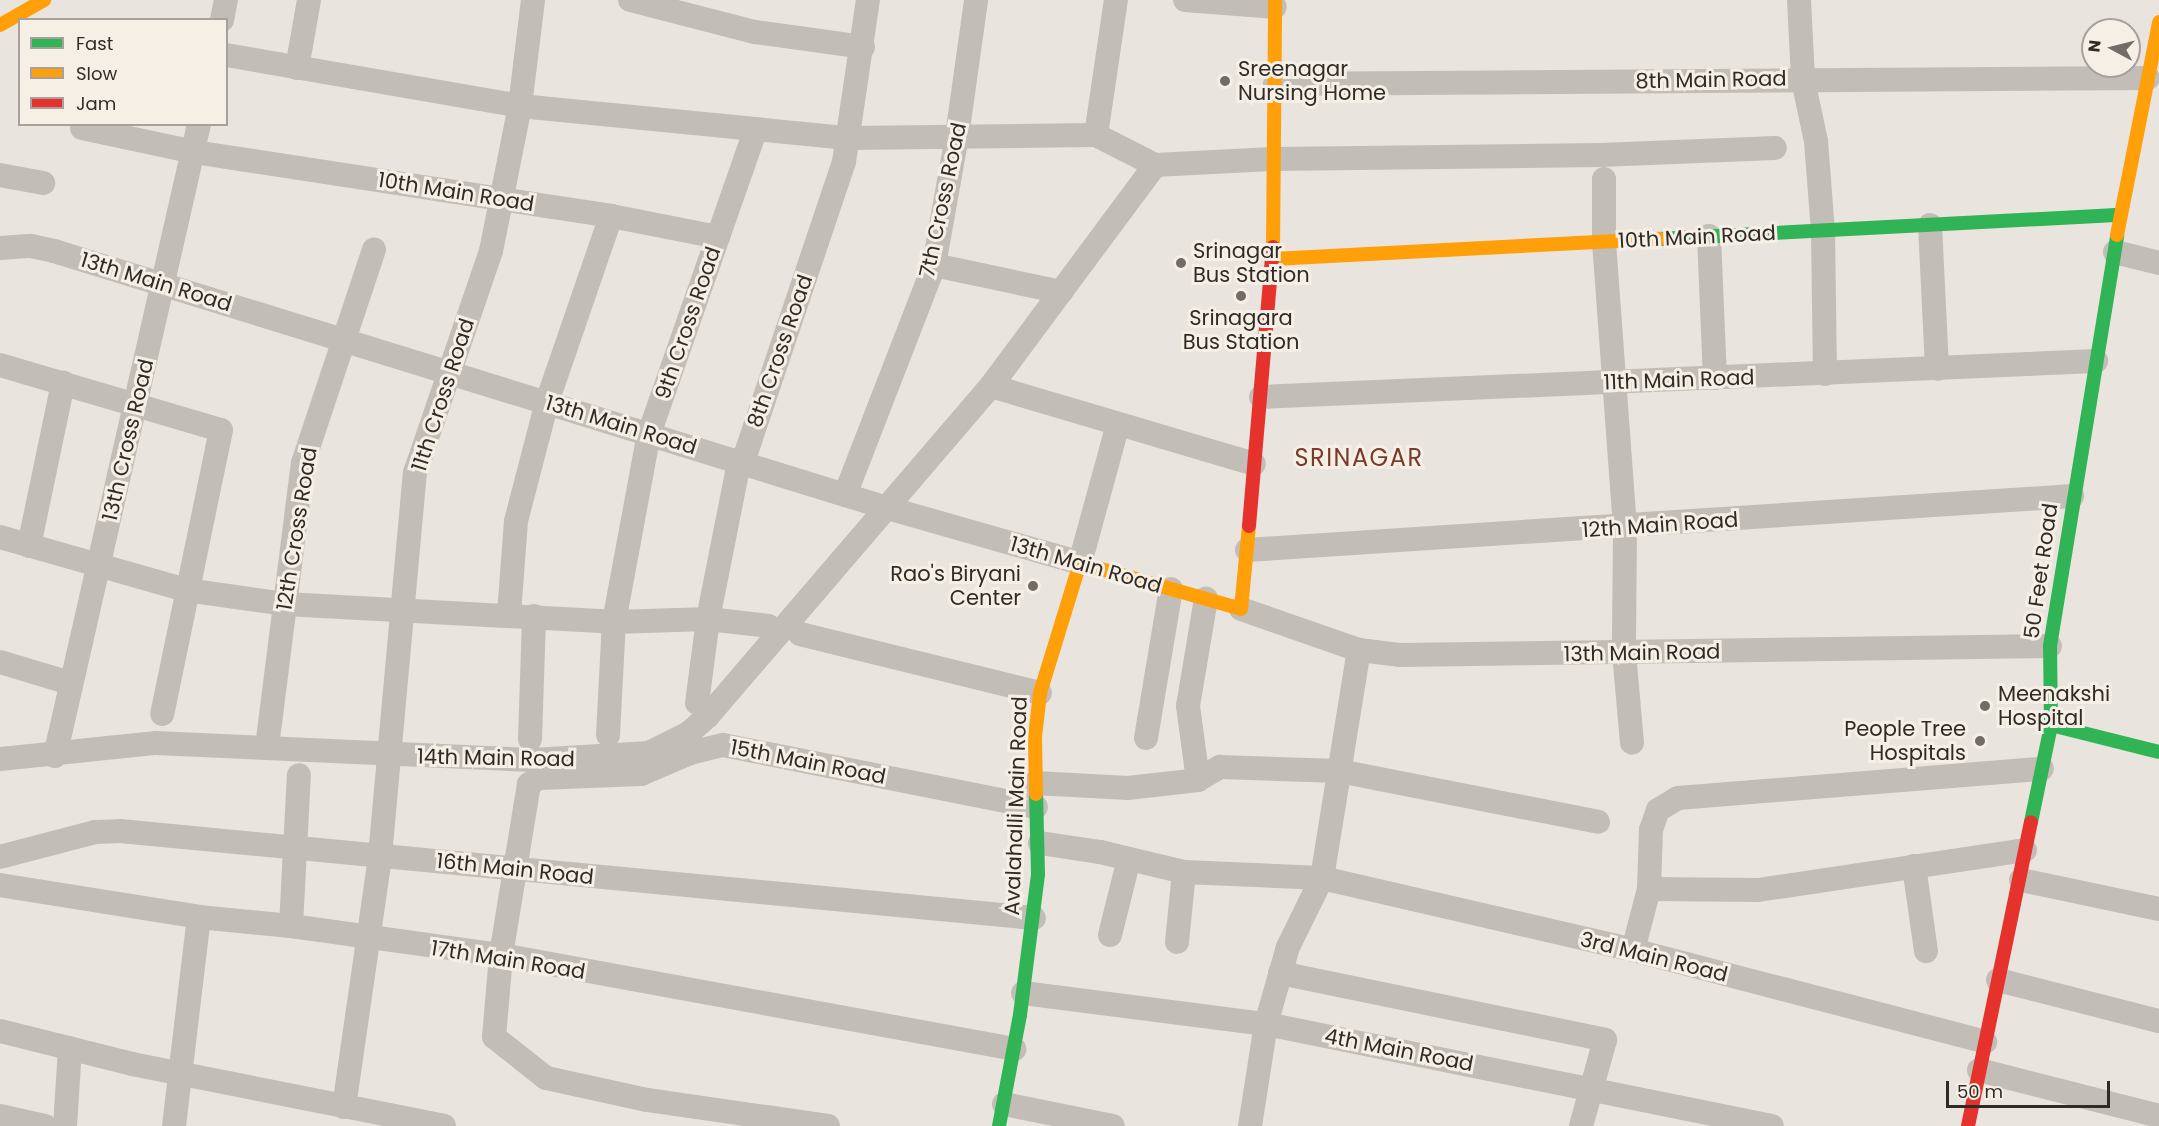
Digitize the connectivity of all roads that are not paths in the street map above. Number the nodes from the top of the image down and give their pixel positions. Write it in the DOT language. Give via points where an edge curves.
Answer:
graph roads {
  1 [pos="44,0"];
  2 [pos="226,0"];
  3 [pos="309,0"];
  4 [pos="533,0"];
  5 [pos="630,0"];
  6 [pos="868,0"];
  7 [pos="976,0"];
  8 [pos="1116,0"];
  9 [pos="1185,0"];
  10 [pos="1800,0"];
  11 [pos="1275,3"];
  12 [pos="222,18"];
  13 [pos="10,22"];
  14 [pos="2159,22"];
  15 [pos="863,47"];
  16 [pos="228,55"];
  17 [pos="297,68"];
  18 [pos="2148,78"];
  19 [pos="1803,80"];
  20 [pos="1275,84"];
  21 [pos="520,106"];
  22 [pos="2150,114"];
  23 [pos="199,126"];
  24 [pos="81,129"];
  25 [pos="756,129"];
  26 [pos="1096,135"];
  27 [pos="957,136"];
  28 [pos="847,138"];
  29 [pos="1775,148"];
  30 [pos="194,152"];
  31 [pos="1274,159"];
  32 [pos="1155,165"];
  33 [pos="0,175"];
  34 [pos="1604,179"];
  35 [pos="43,183"];
  36 [pos="500,199"];
  37 [pos="2120,215"];
  38 [pos="611,216"];
  39 [pos="1930,225"];
  40 [pos="1823,231"];
  41 [pos="718,237"];
  42 [pos="1709,237"];
  43 [pos="1605,242"];
  44 [pos="0,248"];
  45 [pos="374,249"];
  46 [pos="2115,252"];
  47 [pos="1274,259"];
  48 [pos="2159,263"];
  49 [pos="934,265"];
  50 [pos="165,285"];
  51 [pos="1061,292"];
  52 [pos="344,339"];
  53 [pos="2096,361"];
  54 [pos="0,364"];
  55 [pos="1937,369"];
  56 [pos="451,372"];
  57 [pos="1825,374"];
  58 [pos="1715,378"];
  59 [pos="1615,382"];
  60 [pos="63,383"];
  61 [pos="991,386"];
  62 [pos="1261,396"];
  63 [pos="547,402"];
  64 [pos="135,405"];
  65 [pos="1118,424"];
  66 [pos="649,434"];
  67 [pos="739,462"];
  68 [pos="1254,464"];
  69 [pos="845,495"];
  70 [pos="2072,496"];
  71 [pos="884,507"];
  72 [pos="1625,527"];
  73 [pos="0,537"];
  74 [pos="29,546"];
  75 [pos="1247,550"];
  76 [pos="1080,563"];
  77 [pos="98,567"];
  78 [pos="1171,589"];
  79 [pos="186,590"];
  80 [pos="1206,599"];
  81 [pos="285,604"];
  82 [pos="1241,609"];
  83 [pos="404,611"];
  84 [pos="509,614"];
  85 [pos="534,616"];
  86 [pos="708,619"];
  87 [pos="614,622"];
  88 [pos="769,626"];
  89 [pos="800,634"];
  90 [pos="2050,645"];
  91 [pos="1359,650"];
  92 [pos="1624,653"];
  93 [pos="0,662"];
  94 [pos="70,683"];
  95 [pos="1040,693"];
  96 [pos="697,703"];
  97 [pos="162,714"];
  98 [pos="2051,725"];
  99 [pos="608,735"];
  100 [pos="1146,738"];
  101 [pos="530,740"];
  102 [pos="1632,743"];
  103 [pos="267,747"];
  104 [pos="2159,752"];
  105 [pos="55,756"];
  106 [pos="389,756"];
  107 [pos="0,759"];
  108 [pos="2042,769"];
  109 [pos="1339,771"];
  110 [pos="300,775"];
  111 [pos="1198,780"];
  112 [pos="1036,795"];
  113 [pos="1598,822"];
  114 [pos="1040,843"];
  115 [pos="295,846"];
  116 [pos="2025,850"];
  117 [pos="380,856"];
  118 [pos="0,857"];
  119 [pos="1129,859"];
  120 [pos="1914,866"];
  121 [pos="514,869"];
  122 [pos="1184,872"];
  123 [pos="1322,878"];
  124 [pos="2021,880"];
  125 [pos="0,885"];
  126 [pos="1649,889"];
  127 [pos="2159,909"];
  128 [pos="199,917"];
  129 [pos="1034,918"];
  130 [pos="291,926"];
  131 [pos="1110,935"];
  132 [pos="367,938"];
  133 [pos="1177,942"];
  134 [pos="1633,950"];
  135 [pos="1926,951"];
  136 [pos="501,955"];
  137 [pos="1280,973"];
  138 [pos="1998,980"];
  139 [pos="1023,993"];
  140 [pos="2159,1021"];
  141 [pos="1266,1024"];
  142 [pos="0,1031"];
  143 [pos="1985,1042"];
  144 [pos="70,1048"];
  145 [pos="1014,1049"];
  146 [pos="1979,1071"];
  147 [pos="179,1074"];
  148 [pos="1593,1088"];
  149 [pos="344,1107"];
  150 [pos="1001,1115"];
  151 [pos="0,1116"];
  152 [pos="2159,1116"];
  153 [pos="372,1119"];
  154 [pos="45,1126"];
  155 [pos="66,1126"];
  156 [pos="174,1126"];
  157 [pos="444,1126"];
  158 [pos="828,1126"];
  159 [pos="1113,1126"];
  160 [pos="1250,1126"];
  161 [pos="1581,1126"];
  162 [pos="1772,1126"];
  163 [pos="1968,1126"];
  1 -- 13 [label="street"];
  2 -- 12 [label="street"];
  3 -- 17 [label="street"];
  4 -- 21 [label="street, 11th Cross Road"];
  5 -- 15 [label="street" via="754,32"];
  6 -- 15 [label="street, 8th Cross Road"];
  7 -- 27 [label="street, 7th Cross Road"];
  8 -- 26 [label="street"];
  9 -- 11 [label="street"];
  10 -- 19 [label="street"];
  11 -- 20 [label="street"];
  14 -- 18 [label="street, 50 Feet Road"];
  15 -- 28 [label="street, 8th Cross Road"];
  16 -- 17 [label="street"];
  17 -- 21 [label="street"];
  18 -- 19 [label="street, 8th Main Road"];
  18 -- 22 [label="street, 50 Feet Road"];
  19 -- 20 [label="street, 8th Main Road"];
  19 -- 40 [label="street" via="1816,141"];
  20 -- 31 [label="street"];
  21 -- 25 [label="street"];
  21 -- 36 [label="street, 11th Cross Road"];
  22 -- 37 [label="street, 50 Feet Road"];
  23 -- 30 [label="street, 13th Cross Road"];
  24 -- 30 [label="street, 10th Main Road"];
  25 -- 28 [label="street"];
  25 -- 41 [label="street, 9th Cross Road"];
  26 -- 27 [label="street"];
  26 -- 32 [label="street"];
  27 -- 28 [label="street"];
  27 -- 49 [label="street, 7th Cross Road"];
  28 -- 67 [label="street, 8th Cross Road" via="844,162 746,453"];
  29 -- 31 [label="street" via="1600,155"];
  30 -- 36 [label="street, 10th Main Road"];
  30 -- 50 [label="street, 13th Cross Road"];
  31 -- 32 [label="street"];
  31 -- 47 [label="street"];
  32 -- 51 [label="street, 14th Main Road"];
  33 -- 35 [label="street"];
  34 -- 43 [label="street"];
  36 -- 38 [label="street, 10th Main Road"];
  36 -- 56 [label="street, 11th Cross Road" via="490,251"];
  37 -- 39 [label="street, 10th Main Road"];
  37 -- 46 [label="street, 50 Feet Road"];
  38 -- 41 [label="street, 10th Main Road"];
  38 -- 63 [label="street"];
  39 -- 40 [label="street, 10th Main Road"];
  39 -- 55 [label="street"];
  40 -- 42 [label="street, 10th Main Road"];
  40 -- 57 [label="street"];
  41 -- 66 [label="street, 9th Cross Road"];
  42 -- 43 [label="street, 10th Main Road"];
  42 -- 58 [label="street"];
  43 -- 47 [label="street, 10th Main Road"];
  43 -- 59 [label="street"];
  44 -- 50 [label="street, 13th Main Road" via="31,246 54,251"];
  45 -- 52 [label="street, 12th Cross Road"];
  46 -- 48 [label="street"];
  46 -- 53 [label="street, 50 Feet Road"];
  47 -- 62 [label="street"];
  49 -- 51 [label="street"];
  49 -- 69 [label="street, 7th Cross Road"];
  50 -- 52 [label="street, 13th Main Road"];
  50 -- 64 [label="street, 13th Cross Road"];
  51 -- 61 [label="street, 14th Main Road"];
  52 -- 56 [label="street, 13th Main Road"];
  52 -- 81 [label="street, 12th Cross Road" via="303,463"];
  53 -- 55 [label="street, 11th Main Road"];
  53 -- 70 [label="street, 50 Feet Road"];
  54 -- 60 [label="street"];
  55 -- 57 [label="street, 11th Main Road"];
  56 -- 63 [label="street, 13th Main Road"];
  56 -- 83 [label="street, 11th Cross Road" via="415,473"];
  57 -- 58 [label="street, 11th Main Road"];
  58 -- 59 [label="street, 11th Main Road"];
  59 -- 62 [label="street, 11th Main Road"];
  59 -- 72 [label="street"];
  60 -- 64 [label="street"];
  60 -- 74 [label="street"];
  61 -- 65 [label="street"];
  61 -- 71 [label="street, 14th Main Road"];
  62 -- 68 [label="street"];
  63 -- 66 [label="street, 13th Main Road"];
  63 -- 84 [label="street" via="516,521"];
  64 -- 77 [label="street, 13th Cross Road"];
  64 -- 79 [label="street" via="221,430"];
  65 -- 68 [label="street"];
  65 -- 76 [label="street"];
  66 -- 67 [label="street, 13th Main Road"];
  66 -- 87 [label="street, 9th Cross Road"];
  67 -- 69 [label="street, 13th Main Road"];
  67 -- 86 [label="street, 8th Cross Road"];
  68 -- 75 [label="street"];
  69 -- 71 [label="street, 13th Main Road"];
  70 -- 72 [label="street, 12th Main Road"];
  70 -- 90 [label="street, 50 Feet Road"];
  71 -- 76 [label="street, 13th Main Road"];
  71 -- 106 [label="street, 14th Main Road" via="708,716 666,747 649,753 556,760"];
  72 -- 75 [label="street, 12th Main Road"];
  72 -- 92 [label="street"];
  73 -- 74 [label="street"];
  74 -- 77 [label="street"];
  75 -- 82 [label="street"];
  76 -- 78 [label="street, 13th Main Road"];
  76 -- 95 [label="street, Avalahalli Main Road"];
  77 -- 79 [label="street"];
  77 -- 94 [label="street, 13th Cross Road"];
  78 -- 80 [label="street, 13th Main Road"];
  78 -- 100 [label="street"];
  79 -- 81 [label="street"];
  79 -- 97 [label="street"];
  80 -- 82 [label="street, 13th Main Road"];
  80 -- 111 [label="street" via="1188,706"];
  81 -- 83 [label="street"];
  81 -- 103 [label="street, 12th Cross Road"];
  82 -- 91 [label="street, 13th Main Road"];
  83 -- 84 [label="street"];
  83 -- 106 [label="street, 11th Cross Road"];
  84 -- 85 [label="street"];
  85 -- 87 [label="street"];
  85 -- 101 [label="street"];
  86 -- 87 [label="street"];
  86 -- 88 [label="street"];
  86 -- 96 [label="street, 8th Cross Road"];
  87 -- 99 [label="street, 9th Cross Road"];
  89 -- 95 [label="street"];
  90 -- 92 [label="street, 13th Main Road"];
  90 -- 98 [label="street, 50 Feet Road"];
  91 -- 92 [label="street, 13th Main Road" via="1439,657"];
  91 -- 109 [label="street"];
  92 -- 102 [label="street"];
  93 -- 94 [label="street"];
  94 -- 105 [label="street, 13th Cross Road"];
  95 -- 112 [label="street, Avalahalli Main Road"];
  98 -- 104 [label="street"];
  98 -- 108 [label="street, 50 Feet Road"];
  103 -- 105 [label="street, 14th Main Road" via="149,744"];
  103 -- 106 [label="street, 14th Main Road"];
  105 -- 107 [label="street, 14th Main Road"];
  106 -- 117 [label="street, 11th Cross Road"];
  108 -- 116 [label="street, 50 Feet Road"];
  108 -- 126 [label="street" via="1678,798 1658,810 1651,830"];
  109 -- 111 [label="street, 15th Main Road" via="1220,767"];
  109 -- 113 [label="street, 15th Main Road"];
  109 -- 123 [label="street"];
  110 -- 115 [label="street"];
  111 -- 112 [label="street, 15th Main Road"];
  112 -- 114 [label="street, Avalahalli Main Road"];
  112 -- 121 [label="street, 15th Main Road" via="723,745 690,753 641,774 539,778 529,784"];
  114 -- 119 [label="street, 3rd Main Road"];
  114 -- 129 [label="street, Avalahalli Main Road"];
  115 -- 117 [label="street, 16th Main Road"];
  115 -- 118 [label="street, 16th Main Road" via="120,831 95,832"];
  115 -- 130 [label="street"];
  116 -- 120 [label="street"];
  116 -- 124 [label="street, 50 Feet Road"];
  117 -- 121 [label="street, 16th Main Road"];
  117 -- 132 [label="street, 11th Cross Road"];
  119 -- 122 [label="street, 3rd Main Road"];
  119 -- 131 [label="street"];
  120 -- 126 [label="street" via="1758,890"];
  120 -- 135 [label="street"];
  121 -- 129 [label="street, 16th Main Road"];
  121 -- 136 [label="street, 15th Main Road"];
  122 -- 123 [label="street, 3rd Main Road"];
  122 -- 133 [label="street"];
  123 -- 134 [label="street, 3rd Main Road"];
  123 -- 137 [label="street" via="1288,947"];
  124 -- 127 [label="street"];
  124 -- 138 [label="street, 50 Feet Road"];
  125 -- 128 [label="street, 17th Main Road"];
  126 -- 134 [label="street"];
  128 -- 130 [label="street, 17th Main Road"];
  128 -- 147 [label="street"];
  129 -- 139 [label="street, Avalahalli Main Road"];
  130 -- 132 [label="street, 17th Main Road"];
  132 -- 136 [label="street, 17th Main Road"];
  132 -- 149 [label="street, 11th Cross Road" via="356,1044"];
  134 -- 143 [label="street, 3rd Main Road"];
  136 -- 145 [label="street, 17th Main Road"];
  136 -- 158 [label="street, 15th Main Road" via="494,1037 546,1078 647,1100"];
  137 -- 141 [label="street"];
  137 -- 148 [label="street" via="1605,1040"];
  138 -- 140 [label="street"];
  138 -- 143 [label="street, 50 Feet Road"];
  139 -- 141 [label="street, 4th Main Road"];
  139 -- 145 [label="street, Avalahalli Main Road"];
  141 -- 148 [label="street, 4th Main Road"];
  141 -- 160 [label="street"];
  142 -- 144 [label="street"];
  143 -- 146 [label="street, 50 Feet Road"];
  144 -- 147 [label="street"];
  144 -- 155 [label="street"];
  145 -- 150 [label="street, Avalahalli Main Road"];
  146 -- 152 [label="street"];
  146 -- 163 [label="street, 50 Feet Road"];
  147 -- 149 [label="street"];
  147 -- 156 [label="street"];
  148 -- 161 [label="street"];
  148 -- 162 [label="street, 4th Main Road"];
  149 -- 153 [label="street"];
  150 -- 159 [label="street"];
  151 -- 154 [label="street"];
  153 -- 157 [label="street"];
}
